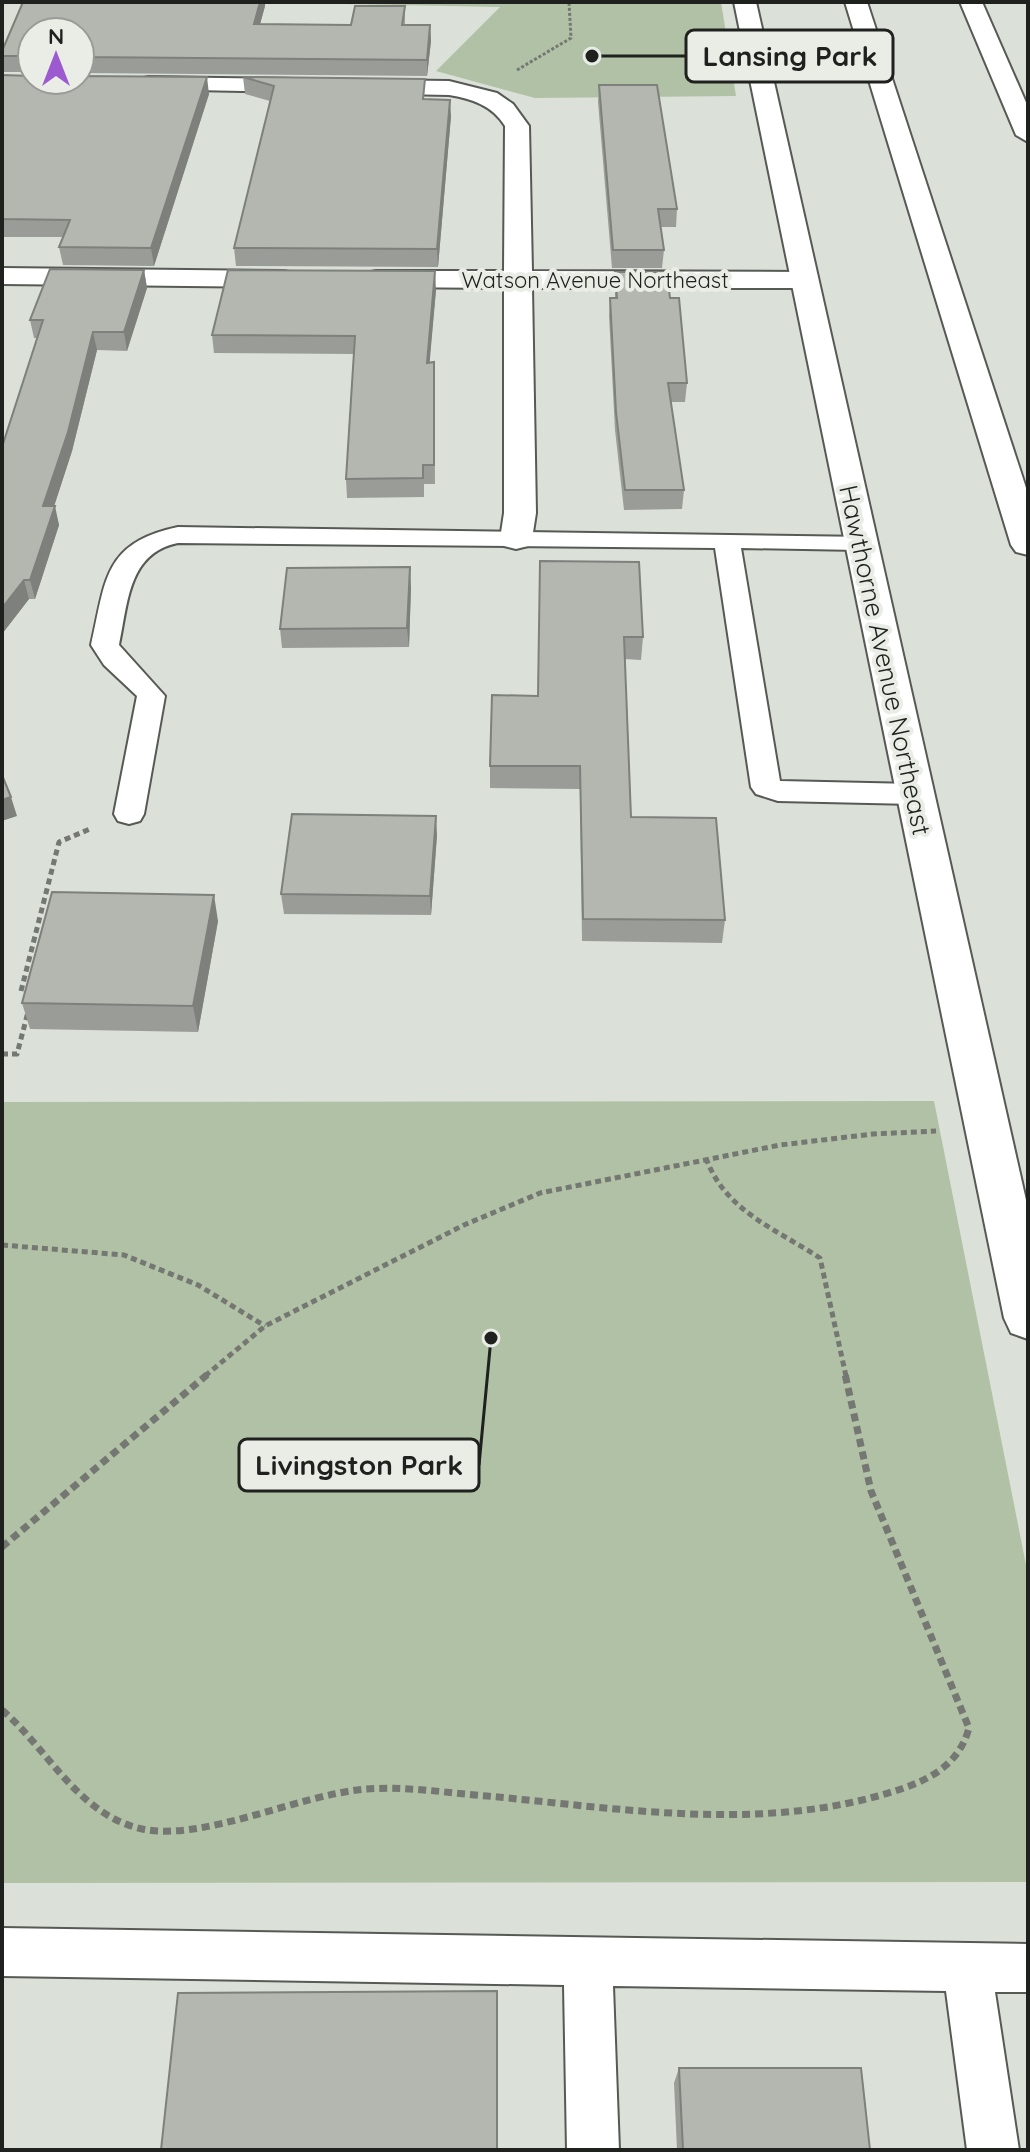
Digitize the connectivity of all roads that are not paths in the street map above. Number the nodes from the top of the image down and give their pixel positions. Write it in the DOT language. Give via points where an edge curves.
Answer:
graph roads {
  1 [pos="745,2"];
  2 [pos="856,2"];
  3 [pos="971,2"];
  4 [pos="129,84"];
  5 [pos="1028,135"];
  6 [pos="2,276"];
  7 [pos="314,279"];
  8 [pos="345,279"];
  9 [pos="517,280"];
  10 [pos="804,280"];
  11 [pos="516,539"];
  12 [pos="859,542"];
  13 [pos="727,543"];
  14 [pos="1028,545"];
  15 [pos="914,794"];
  16 [pos="129,814"];
  17 [pos="1028,1318"];
  18 [pos="2,1952"];
  19 [pos="588,1961"];
  20 [pos="967,1967"];
  21 [pos="1028,1968"];
  22 [pos="593,2150"];
  23 [pos="993,2150"];
  1 -- 10 [label="main road, Hawthorne Avenue Northeast"];
  2 -- 14 [label="main road"];
  3 -- 5 [label="main road"];
  4 -- 9 [label="main road" via="430,86 488,97 509,111 517,126"];
  6 -- 7 [label="main road"];
  8 -- 9 [label="main road, Watson Avenue Northeast"];
  9 -- 10 [label="main road, Watson Avenue Northeast"];
  9 -- 11 [label="main road"];
  10 -- 12 [label="main road, Hawthorne Avenue Northeast"];
  11 -- 13 [label="lane"];
  11 -- 16 [label="lane" via="178,535 146,542 133,551 105,645 151,696"];
  12 -- 13 [label="lane"];
  12 -- 15 [label="main road, Hawthorne Avenue Northeast"];
  13 -- 15 [label="lane" via="766,787"];
  15 -- 17 [label="main road, Hawthorne Avenue Northeast"];
  18 -- 19 [label="lane"];
  19 -- 20 [label="lane"];
  19 -- 22 [label="lane"];
  20 -- 21 [label="lane"];
  20 -- 23 [label="lane"];
}
